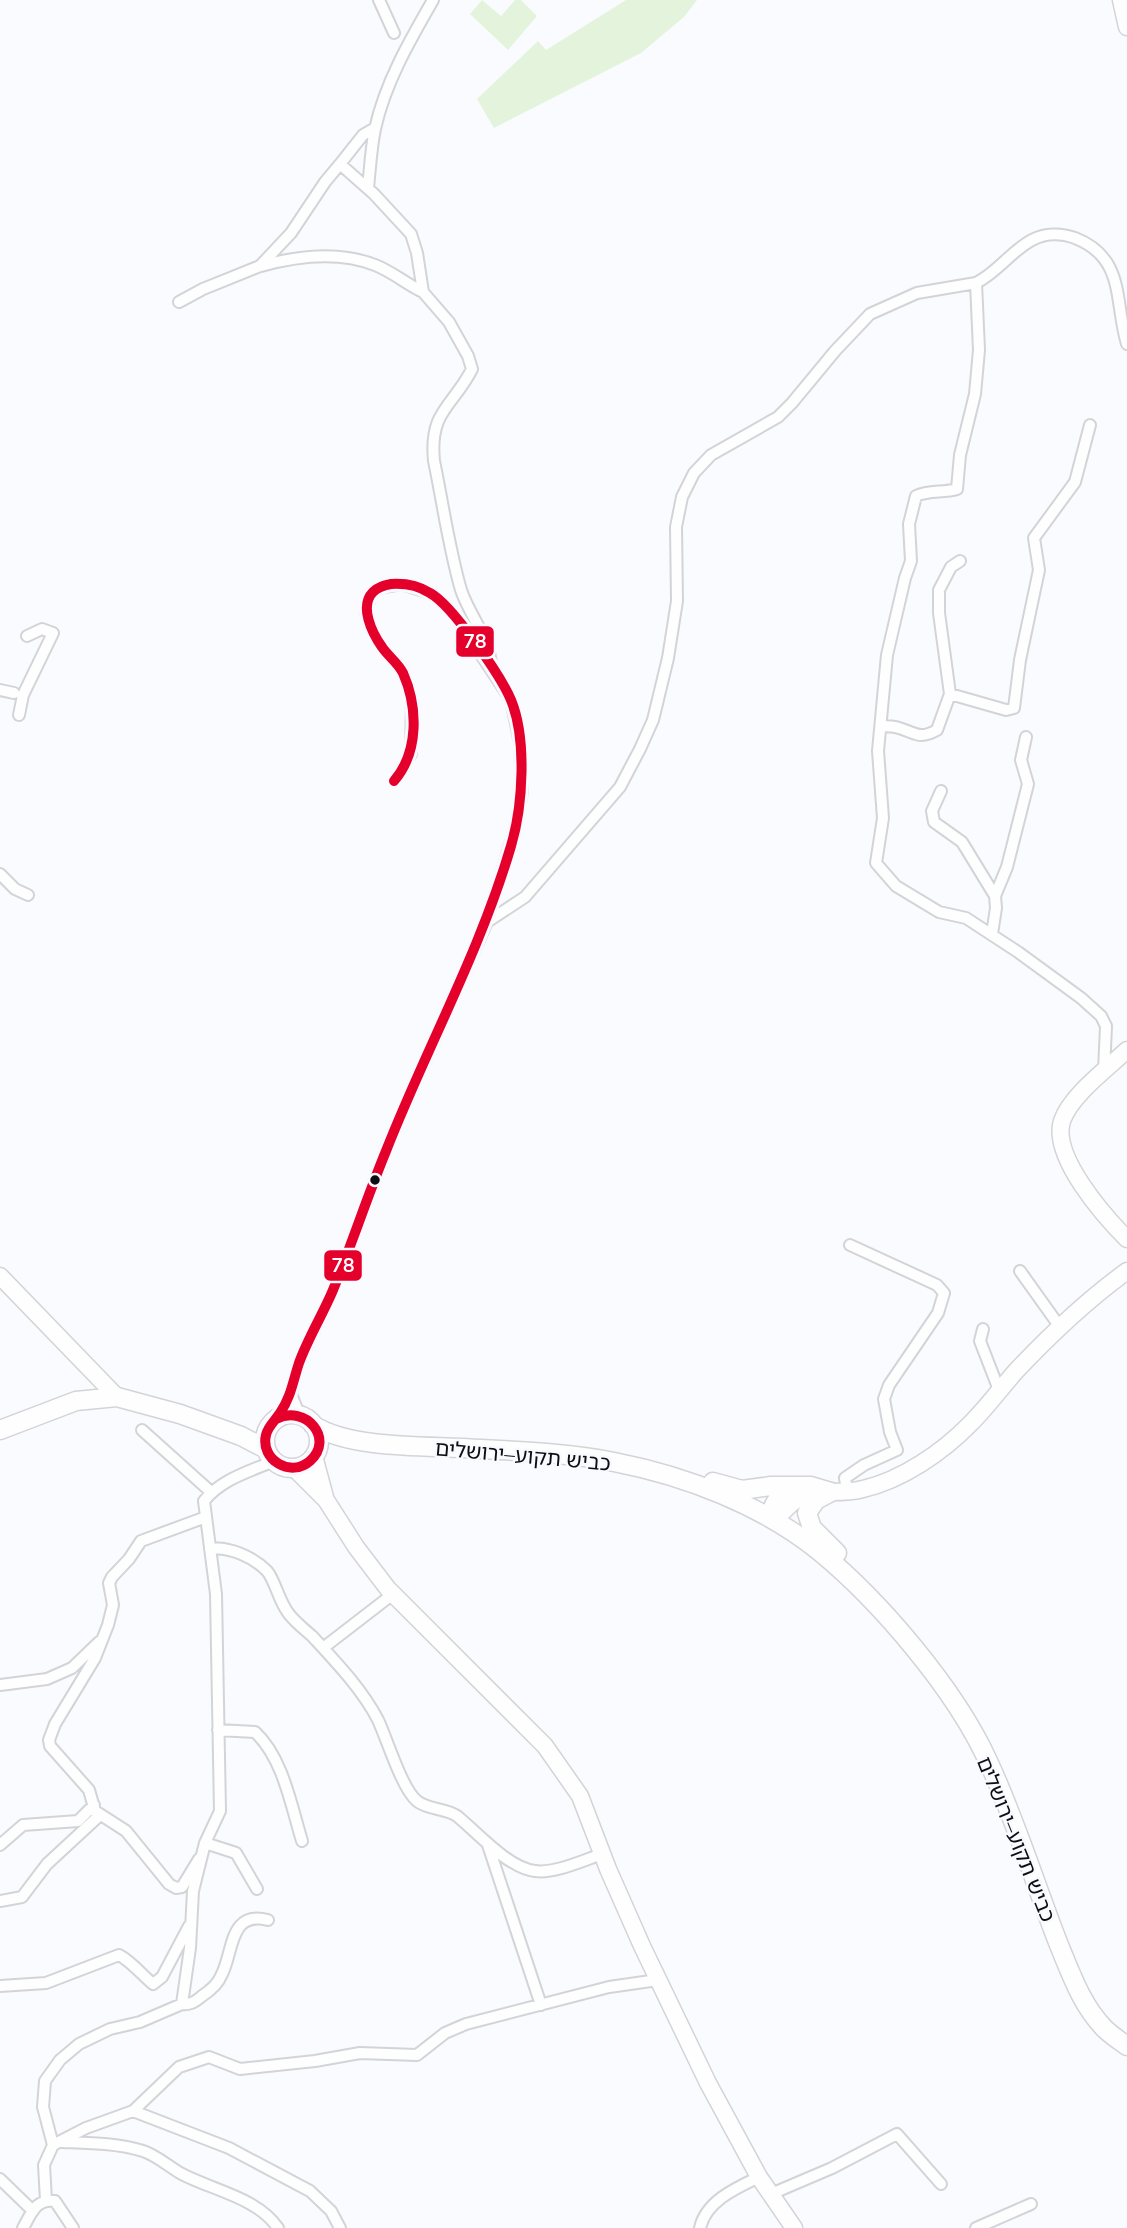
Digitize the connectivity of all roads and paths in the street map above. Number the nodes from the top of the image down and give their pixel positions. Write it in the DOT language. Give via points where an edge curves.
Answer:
graph roads {
  1 [pos="433,0"];
  2 [pos="1121,0"];
  3 [pos="382,1"];
  4 [pos="1127,27"];
  5 [pos="394,33"];
  6 [pos="375,128"];
  7 [pos="340,164"];
  8 [pos="368,188"];
  9 [pos="260,266"];
  10 [pos="976,283"];
  11 [pos="423,292"];
  12 [pos="179,302"];
  13 [pos="1127,344"];
  14 [pos="1090,425"];
  15 [pos="960,561"];
  16 [pos="27,636"];
  17 [pos="492,668"];
  18 [pos="0,690"];
  19 [pos="14,693"];
  20 [pos="950,694"];
  21 [pos="19,715"];
  22 [pos="881,726"];
  23 [pos="1026,737"];
  24 [pos="394,781"];
  25 [pos="941,791"];
  26 [pos="0,874"];
  27 [pos="28,895"];
  28 [pos="995,896"];
  29 [pos="487,922"];
  30 [pos="992,934"];
  31 [pos="1127,1050"];
  32 [pos="1104,1071"];
  33 [pos="1127,1239"];
  34 [pos="850,1245"];
  35 [pos="1020,1271"];
  36 [pos="1127,1271"];
  37 [pos="0,1276"];
  38 [pos="1060,1327"];
  39 [pos="983,1329"];
  40 [pos="999,1390"];
  41 [pos="291,1394"];
  42 [pos="117,1396"];
  43 [pos="310,1422"];
  44 [pos="272,1425"];
  45 [pos="0,1430"];
  46 [pos="142,1430"];
  47 [pos="241,1436"];
  48 [pos="369,1443"];
  49 [pos="270,1455"];
  50 [pos="314,1456"];
  51 [pos="294,1468"];
  52 [pos="636,1468"];
  53 [pos="792,1486"];
  54 [pos="211,1492"];
  55 [pos="839,1492"];
  56 [pos="326,1500"];
  57 [pos="206,1517"];
  58 [pos="770,1518"];
  59 [pos="210,1549"];
  60 [pos="393,1594"];
  61 [pos="103,1638"];
  62 [pos="323,1648"];
  63 [pos="925,1663"];
  64 [pos="0,1685"];
  65 [pos="218,1730"];
  66 [pos="97,1810"];
  67 [pos="302,1841"];
  68 [pos="0,1845"];
  69 [pos="488,1845"];
  70 [pos="204,1849"];
  71 [pos="602,1854"];
  72 [pos="257,1889"];
  73 [pos="0,1901"];
  74 [pos="268,1920"];
  75 [pos="191,1922"];
  76 [pos="658,1980"];
  77 [pos="0,1986"];
  78 [pos="181,2004"];
  79 [pos="541,2005"];
  80 [pos="1127,2046"];
  81 [pos="133,2111"];
  82 [pos="56,2144"];
  83 [pos="760,2177"];
  84 [pos="0,2179"];
  85 [pos="941,2184"];
  86 [pos="771,2194"];
  87 [pos="46,2200"];
  88 [pos="1031,2204"];
  89 [pos="33,2211"];
  90 [pos="23,2228"];
  91 [pos="73,2228"];
  92 [pos="278,2228"];
  93 [pos="340,2228"];
  94 [pos="699,2228"];
  95 [pos="794,2228"];
  96 [pos="976,2228"];
  1 -- 6 [label="street" via="402,56"];
  2 -- 4 [label="street"];
  3 -- 5 [label="street"];
  6 -- 7 [label="street" via="363,135"];
  6 -- 8 [label="street"];
  7 -- 8 [label="street"];
  7 -- 9 [label="street" via="291,233"];
  8 -- 11 [label="street" via="411,234"];
  9 -- 11 [label="street" via="290,258 349,258 375,265"];
  9 -- 12 [label="street"];
  10 -- 13 [label="street" via="1034,239 1056,234 1086,242 1113,271"];
  10 -- 22 [label="street" via="979,350 975,394 957,489 926,491 916,496 912,507 911,561 887,655"];
  10 -- 29 [label="street" via="917,292 870,314 778,417 711,455 694,474 682,497 676,527 677,601 668,658 653,720 640,749 620,787 525,897"];
  11 -- 17 [label="street" via="449,322 472,369 448,402 432,442 462,592 491,653"];
  14 -- 20 [label="street" via="1075,482 1034,538 1039,570 1014,708 1006,710"];
  15 -- 20 [label="street" via="951,567 939,590"];
  16 -- 21 [label="street" via="42,629 53,633 23,695"];
  17 -- 24 [label="street" via="456,617 433,594 402,584 371,593 366,612 372,629 402,670 412,698 411,754"];
  17 -- 29 [label="street" via="511,700 520,743 522,791 511,848"];
  18 -- 19 [label="street"];
  20 -- 22 [label="street" via="937,730 927,736"];
  22 -- 30 [label="street" via="877,751 883,818 876,863 896,886 939,912 966,918"];
  23 -- 28 [label="street" via="1021,760 1028,784"];
  25 -- 28 [label="street" via="932,811 934,822 962,842"];
  26 -- 27 [label="street"];
  28 -- 30 [label="street"];
  29 -- 41 [label="street" via="386,1149 334,1288 299,1363"];
  30 -- 32 [label="street" via="1101,1016 1106,1026"];
  31 -- 32 [label="street"];
  32 -- 33 [label="street" via="1062,1121 1061,1142 1086,1191"];
  34 -- 55 [label="street" via="937,1285 944,1293 938,1313 884,1399 897,1450 845,1478"];
  35 -- 38 [label="street"];
  36 -- 38 [label="street"];
  37 -- 42 [label="street"];
  38 -- 40 [label="street"];
  39 -- 40 [label="street" via="980,1341"];
  40 -- 55 [label="street" via="970,1424 909,1469 887,1482"];
  41 -- 43 [label="street"];
  41 -- 44 [label="street"];
  42 -- 45 [label="main road" via="76,1401"];
  42 -- 47 [label="main road"];
  43 -- 44 [label="main road" via="290,1414"];
  43 -- 48 [label="main road, כביש תקוע–ירושלים" via="323,1431"];
  43 -- 50 [label="main road" via="318,1441"];
  44 -- 47 [label="main road"];
  44 -- 49 [label="main road"];
  46 -- 54 [label="street"];
  47 -- 49 [label="main road"];
  48 -- 50 [label="main road, כביש תקוע–ירושלים" via="328,1448"];
  48 -- 52 [label="main road, כביש תקוע–ירושלים" via="554,1453"];
  49 -- 51 [label="main road"];
  49 -- 54 [label="street"];
  50 -- 51 [label="main road"];
  50 -- 56 [label="street"];
  51 -- 56 [label="street"];
  52 -- 53 [label="main road" via="656,1465 742,1490"];
  52 -- 58 [label="main road, כביש תקוע–ירושלים" via="721,1495"];
  53 -- 55 [label="main road"];
  53 -- 58 [label="main road" via="772,1505"];
  54 -- 57 [label="street" via="204,1501"];
  55 -- 58 [label="main road" via="802,1496"];
  55 -- 63 [label="main road" via="816,1500 807,1513 812,1528 882,1595 921,1643"];
  56 -- 60 [label="street"];
  57 -- 59 [label="street"];
  57 -- 61 [label="street" via="153,1535 135,1547 109,1583 112,1614"];
  58 -- 63 [label="main road, כביש תקוע–ירושלים" via="817,1549 856,1583"];
  59 -- 62 [label="street" via="223,1547 270,1574 290,1616"];
  59 -- 65 [label="street" via="216,1594"];
  60 -- 62 [label="street"];
  60 -- 71 [label="street" via="545,1746 580,1796"];
  61 -- 64 [label="street" via="72,1668 47,1679"];
  61 -- 66 [label="street" via="49,1740 89,1790"];
  62 -- 69 [label="street" via="377,1719 417,1801 454,1814"];
  63 -- 80 [label="main road, כביש תקוע–ירושלים" via="987,1759 1078,1991 1104,2028"];
  65 -- 67 [label="street" via="255,1732 264,1741 282,1777"];
  65 -- 70 [label="street" via="220,1811"];
  66 -- 68 [label="street" via="78,1821 23,1825"];
  66 -- 70 [label="street" via="126,1831 176,1888 182,1887"];
  66 -- 73 [label="street" via="22,1897"];
  69 -- 71 [label="street" via="535,1871 566,1867"];
  69 -- 79 [label="street"];
  70 -- 72 [label="street" via="236,1853"];
  70 -- 75 [label="street"];
  71 -- 76 [label="street"];
  74 -- 78 [label="street" via="258,1917 242,1924 221,1977 194,2002"];
  75 -- 77 [label="street" via="162,1977 153,1984 119,1955 46,1983"];
  75 -- 78 [label="street"];
  76 -- 79 [label="street"];
  76 -- 83 [label="street"];
  78 -- 82 [label="street" via="110,2029 79,2044 60,2060 46,2081 44,2094"];
  79 -- 81 [label="street" via="466,2024 445,2033 417,2055 360,2053 240,2069 209,2057 179,2067"];
  81 -- 82 [label="street"];
  81 -- 93 [label="street" via="229,2148 310,2191 331,2211"];
  82 -- 87 [label="street" via="44,2165"];
  82 -- 92 [label="street" via="104,2143 145,2151 182,2174 245,2202"];
  83 -- 86 [label="street"];
  83 -- 94 [label="street" via="727,2192 702,2218"];
  84 -- 89 [label="street"];
  85 -- 86 [label="street" via="897,2134"];
  86 -- 95 [label="street"];
  87 -- 89 [label="street"];
  87 -- 91 [label="street" via="55,2201"];
  88 -- 96 [label="street"];
  89 -- 90 [label="street"];
}
